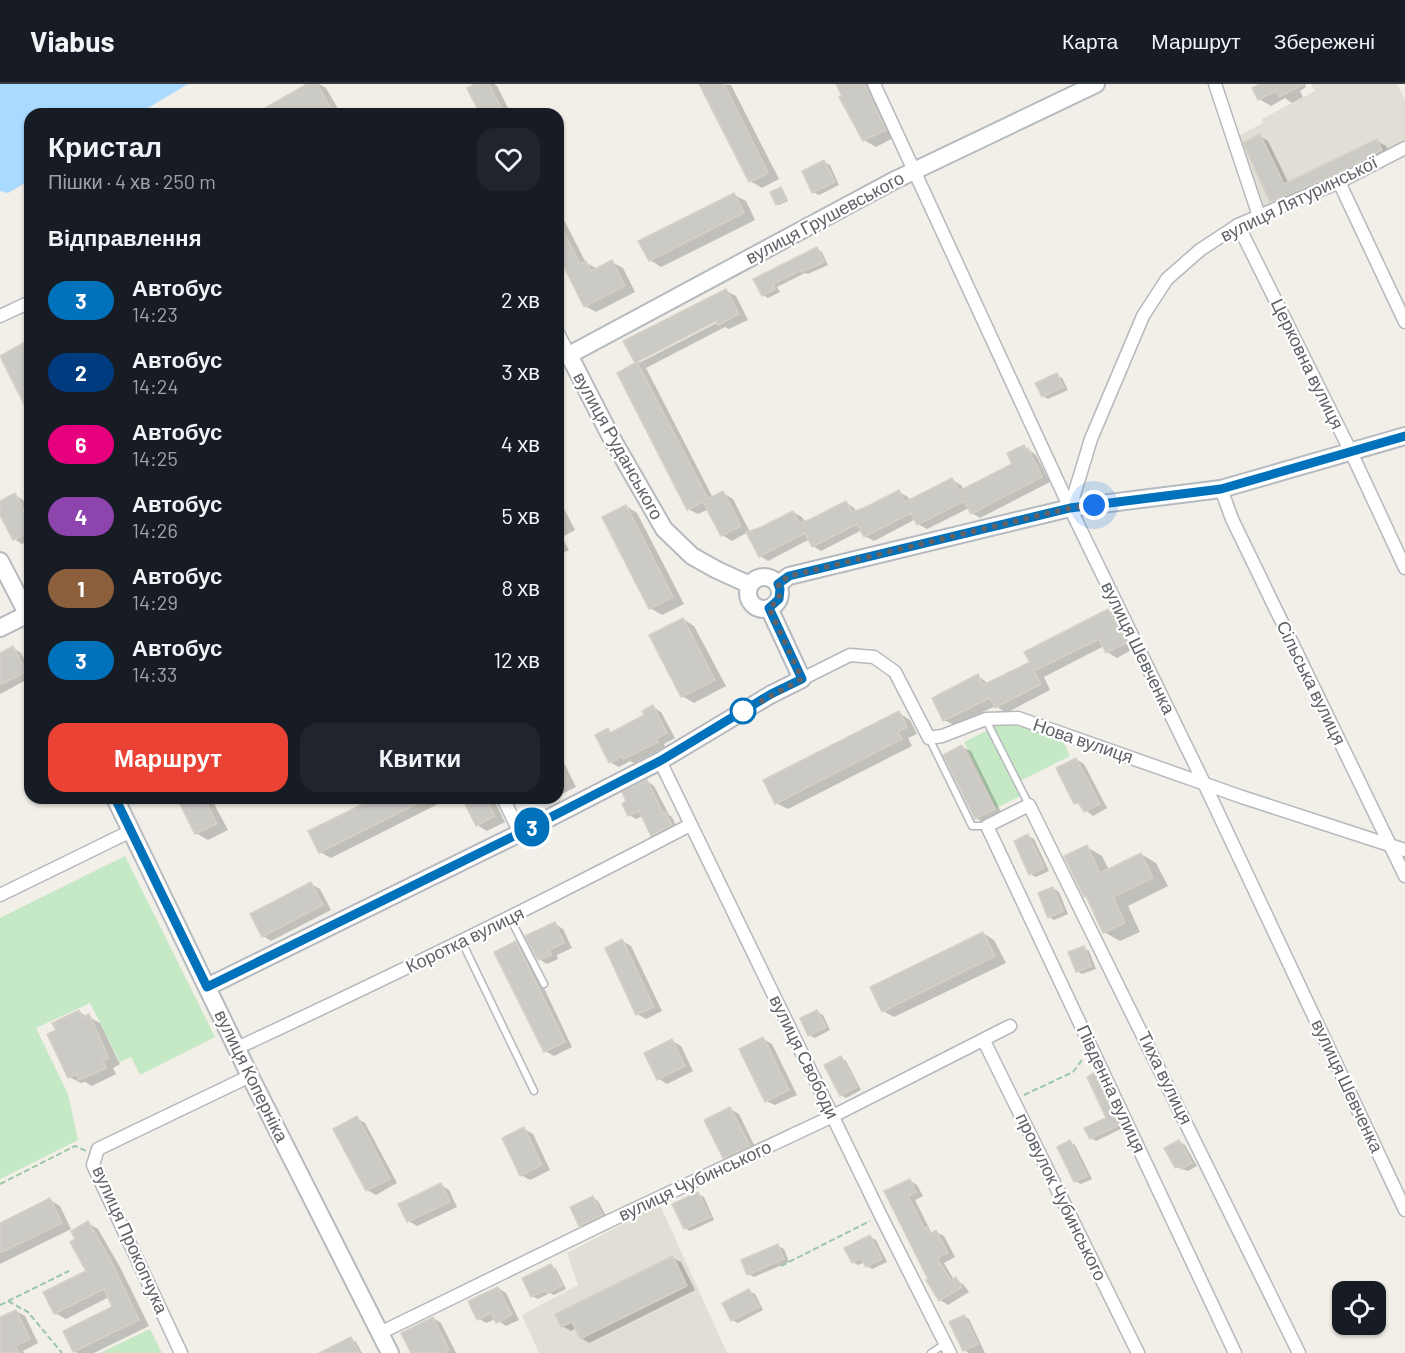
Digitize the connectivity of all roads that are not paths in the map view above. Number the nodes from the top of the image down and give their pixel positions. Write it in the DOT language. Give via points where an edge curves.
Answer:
graph roads {
  1 [pos="874,84"];
  2 [pos="1096,84"];
  3 [pos="1215,84"];
  4 [pos="1405,148"];
  5 [pos="916,171"];
  6 [pos="1339,182"];
  7 [pos="1259,216"];
  8 [pos="1238,225"];
  9 [pos="24,305"];
  10 [pos="0,316"];
  11 [pos="1405,322"];
  12 [pos="564,357"];
  13 [pos="564,360"];
  14 [pos="1405,436"];
  15 [pos="1351,452"];
  16 [pos="1221,489"];
  17 [pos="1070,508"];
  18 [pos="0,561"];
  19 [pos="1405,568"];
  20 [pos="778,584"];
  21 [pos="750,585"];
  22 [pos="24,606"];
  23 [pos="769,608"];
  24 [pos="24,617"];
  25 [pos="0,628"];
  26 [pos="802,679"];
  27 [pos="986,719"];
  28 [pos="929,738"];
  29 [pos="660,761"];
  30 [pos="1204,783"];
  31 [pos="118,804"];
  32 [pos="506,804"];
  33 [pos="1029,805"];
  34 [pos="690,825"];
  35 [pos="987,826"];
  36 [pos="131,831"];
  37 [pos="520,833"];
  38 [pos="1390,845"];
  39 [pos="1405,850"];
  40 [pos="1405,876"];
  41 [pos="0,895"];
  42 [pos="510,918"];
  43 [pos="462,942"];
  44 [pos="544,984"];
  45 [pos="207,987"];
  46 [pos="1010,1026"];
  47 [pos="984,1041"];
  48 [pos="237,1048"];
  49 [pos="250,1076"];
  50 [pos="534,1091"];
  51 [pos="833,1116"];
  52 [pos="1405,1209"];
  53 [pos="380,1333"];
  54 [pos="947,1348"];
  55 [pos="181,1353"];
  56 [pos="390,1353"];
  57 [pos="931,1353"];
  58 [pos="1138,1353"];
  59 [pos="1235,1353"];
  60 [pos="1299,1353"];
  1 -- 5 [label="street, вулиця Шевченка"];
  2 -- 5 [label="street, вулиця Грушевського"];
  3 -- 7 [label="street"];
  4 -- 6 [label="street, вулиця Лятуринської"];
  5 -- 12 [label="street, вулиця Грушевського"];
  5 -- 17 [label="street, вулиця Шевченка"];
  6 -- 7 [label="street, вулиця Лятуринської"];
  6 -- 11 [label="street"];
  7 -- 8 [label="street, вулиця Лятуринської"];
  8 -- 15 [label="street, Церковна вулиця"];
  8 -- 17 [label="street, вулиця Лятуринської" via="1200,250 1167,279 1143,316 1091,439"];
  9 -- 10 [label="street"];
  13 -- 21 [label="street, вулиця Руданського" via="664,529 692,556"];
  14 -- 15 [label="street"];
  15 -- 16 [label="street"];
  15 -- 19 [label="street, Церковна вулиця"];
  16 -- 17 [label="street"];
  16 -- 38 [label="street, Сільська вулиця" via="1237,530"];
  17 -- 20 [label="street" via="789,576"];
  17 -- 30 [label="street, вулиця Шевченка"];
  18 -- 22 [label="street"];
  20 -- 21 [label="street" via="764,577"];
  20 -- 23 [label="street" via="779,599"];
  21 -- 23 [label="street" via="753,604"];
  23 -- 26 [label="street"];
  24 -- 25 [label="street"];
  26 -- 28 [label="street" via="850,655 874,657 895,672"];
  26 -- 29 [label="street"];
  27 -- 28 [label="street, Нова вулиця"];
  27 -- 30 [label="street, Нова вулиця" via="1018,718"];
  27 -- 33 [label="lane"];
  28 -- 35 [label="lane" via="972,826"];
  29 -- 34 [label="street, вулиця Свободи"];
  29 -- 37 [label="street"];
  30 -- 38 [label="street, Нова вулиця"];
  30 -- 52 [label="street, вулиця Шевченка"];
  31 -- 36 [label="street, вулиця Коперніка"];
  32 -- 37 [label="street"];
  33 -- 35 [label="street"];
  33 -- 60 [label="street, Тиха вулиця"];
  34 -- 42 [label="street, Коротка вулиця"];
  34 -- 51 [label="street, вулиця Свободи"];
  35 -- 59 [label="street, Південна вулиця"];
  36 -- 41 [label="street"];
  36 -- 45 [label="street, вулиця Коперніка"];
  37 -- 45 [label="street"];
  38 -- 39 [label="street, Нова вулиця"];
  38 -- 40 [label="street, Сільська вулиця"];
  42 -- 43 [label="street, Коротка вулиця"];
  42 -- 44 [label="lane"];
  43 -- 48 [label="street, Коротка вулиця"];
  43 -- 50 [label="lane"];
  45 -- 48 [label="street, вулиця Коперніка"];
  46 -- 47 [label="street, вулиця Чубинського"];
  47 -- 51 [label="street, вулиця Чубинського"];
  47 -- 58 [label="street, провулок Чубинського"];
  48 -- 49 [label="street, вулиця Коперніка"];
  49 -- 53 [label="street, вулиця Коперніка"];
  49 -- 55 [label="street, вулиця Прокопчука" via="98,1149 93,1165"];
  51 -- 53 [label="street, вулиця Чубинського"];
  51 -- 54 [label="street, вулиця Свободи"];
  53 -- 56 [label="street, вулиця Коперніка"];
  54 -- 57 [label="lane"];
}
